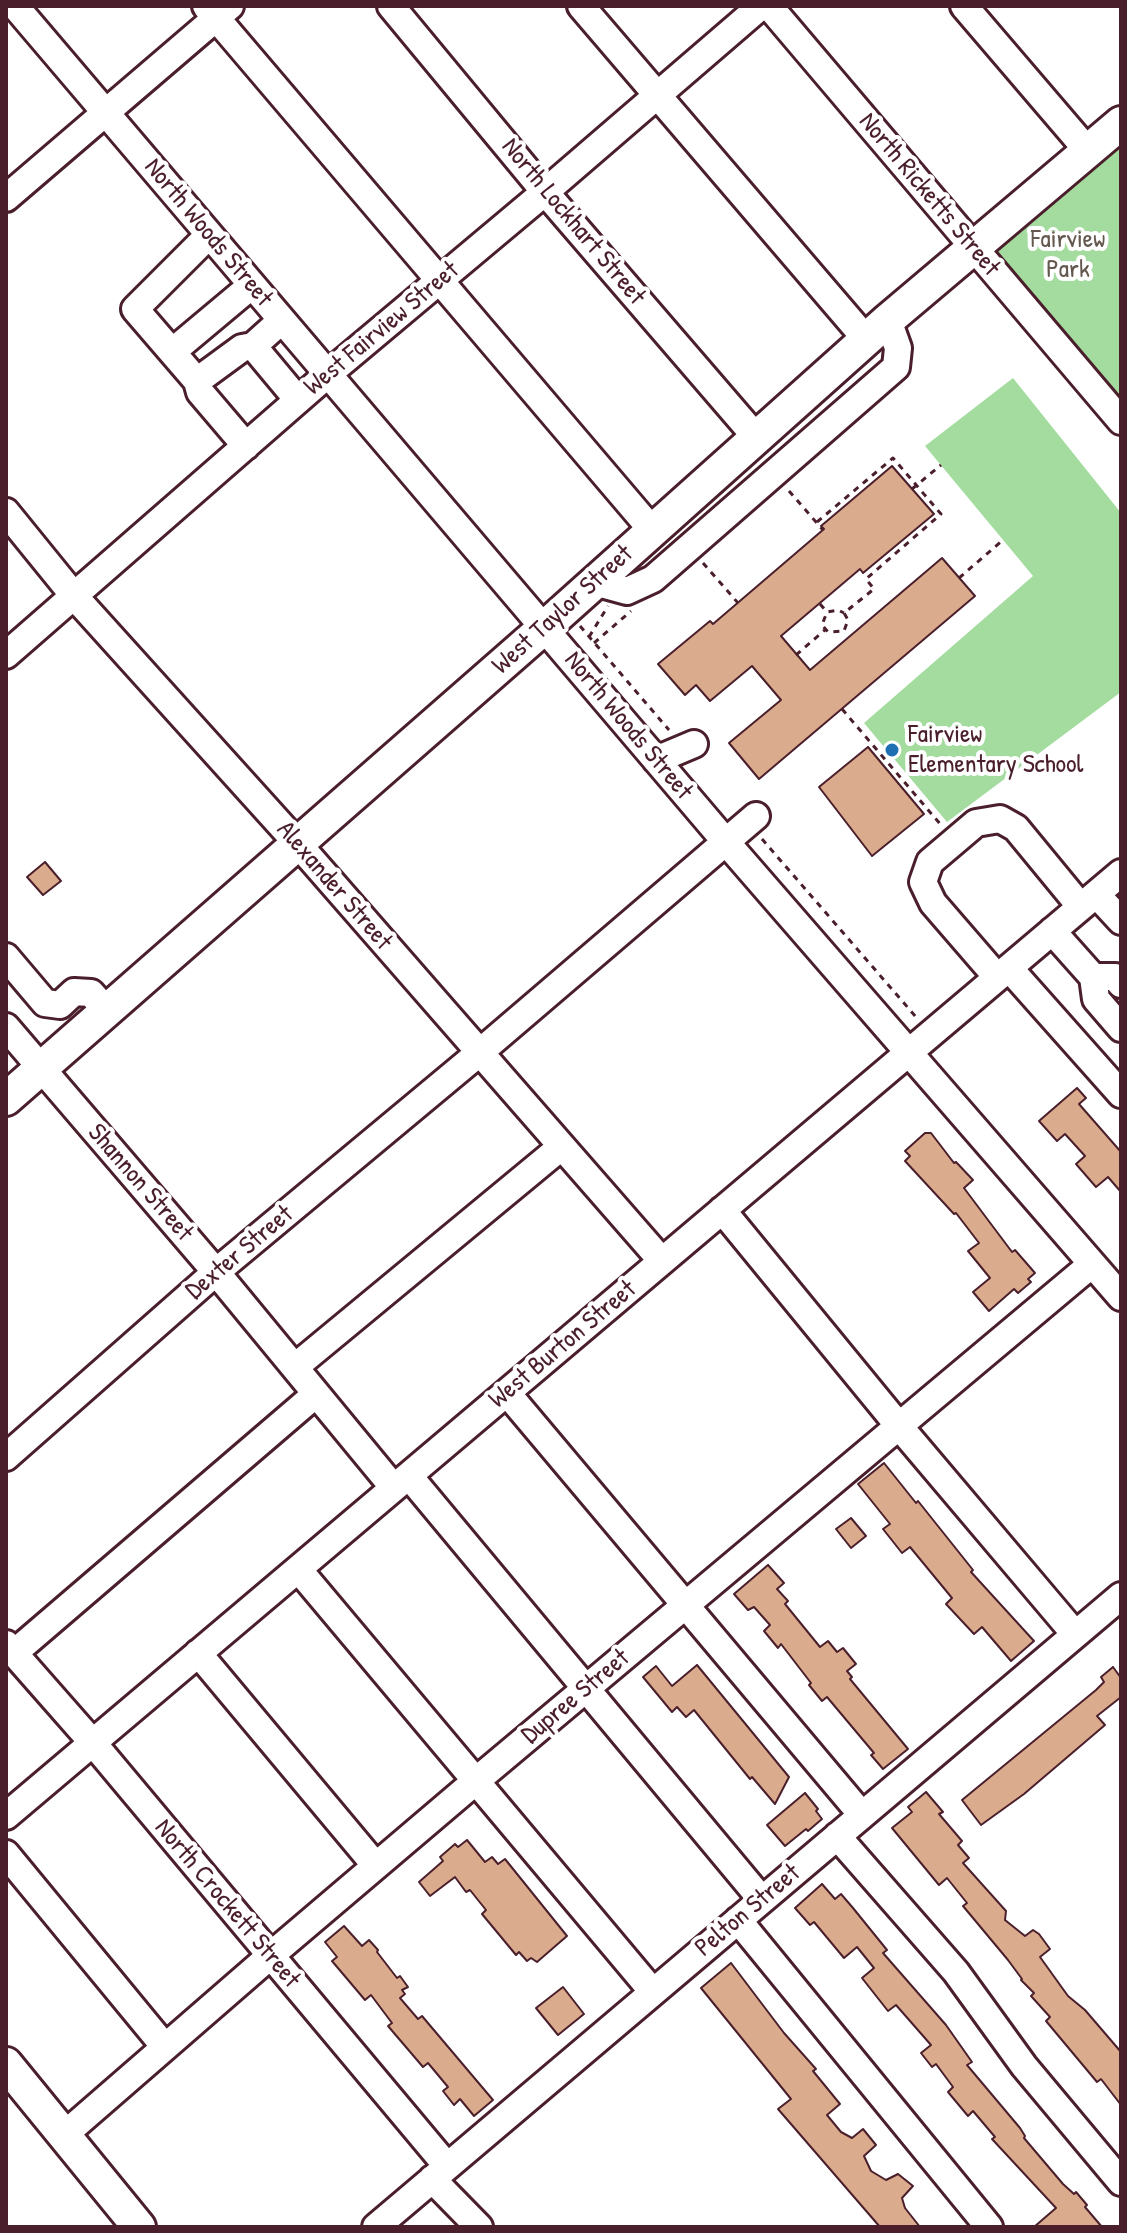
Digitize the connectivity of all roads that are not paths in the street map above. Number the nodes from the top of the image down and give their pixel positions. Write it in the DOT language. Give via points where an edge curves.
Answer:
graph roads {
  1 [pos="15,6"];
  2 [pos="391,6"];
  3 [pos="581,6"];
  4 [pos="761,6"];
  5 [pos="769,6"];
  6 [pos="964,6"];
  7 [pos="217,10"];
  8 [pos="657,96"];
  9 [pos="106,112"];
  10 [pos="1121,123"];
  11 [pos="1088,151"];
  12 [pos="545,192"];
  13 [pos="6,198"];
  14 [pos="209,235"];
  15 [pos="973,246"];
  16 [pos="439,280"];
  17 [pos="252,285"];
  18 [pos="282,320"];
  19 [pos="877,330"];
  20 [pos="253,346"];
  21 [pos="172,352"];
  22 [pos="328,374"];
  23 [pos="197,381"];
  24 [pos="298,400"];
  25 [pos="1121,421"];
  26 [pos="756,437"];
  27 [pos="246,446"];
  28 [pos="6,512"];
  29 [pos="652,530"];
  30 [pos="606,586"];
  31 [pos="75,597"];
  32 [pos="553,620"];
  33 [pos="6,655"];
  34 [pos="694,744"];
  35 [pos="656,760"];
  36 [pos="755,823"];
  37 [pos="726,842"];
  38 [pos="298,844"];
  39 [pos="1121,873"];
  40 [pos="1088,900"];
  41 [pos="1121,921"];
  42 [pos="1052,931"];
  43 [pos="6,957"];
  44 [pos="1003,973"];
  45 [pos="1093,977"];
  46 [pos="1121,984"];
  47 [pos="107,1011"];
  48 [pos="6,1027"];
  49 [pos="1121,1028"];
  50 [pos="479,1053"];
  51 [pos="908,1054"];
  52 [pos="41,1069"];
  53 [pos="1121,1094"];
  54 [pos="6,1099"];
  55 [pos="561,1147"];
  56 [pos="722,1210"];
  57 [pos="662,1261"];
  58 [pos="216,1272"];
  59 [pos="1111,1279"];
  60 [pos="295,1367"];
  61 [pos="507,1393"];
  62 [pos="316,1394"];
  63 [pos="899,1426"];
  64 [pos="6,1457"];
  65 [pos="401,1482"];
  66 [pos="298,1569"];
  67 [pos="1121,1596"];
  68 [pos="686,1605"];
  69 [pos="1075,1634"];
  70 [pos="10,1648"];
  71 [pos="198,1653"];
  72 [pos="586,1689"];
  73 [pos="93,1743"];
  74 [pos="477,1780"];
  75 [pos="862,1815"];
  76 [pos="6,1816"];
  77 [pos="837,1836"];
  78 [pos="6,1854"];
  79 [pos="376,1866"];
  80 [pos="762,1900"];
  81 [pos="738,1920"];
  82 [pos="270,1956"];
  83 [pos="653,1992"];
  84 [pos="165,2047"];
  85 [pos="6,2064"];
  86 [pos="64,2135"];
  87 [pos="440,2173"];
  88 [pos="1121,2182"];
  89 [pos="139,2227"];
  90 [pos="376,2227"];
  91 [pos="479,2227"];
  92 [pos="989,2227"];
  1 -- 9 [label="street, North Woods Street"];
  2 -- 12 [label="street, North Lockhart Street"];
  3 -- 8 [label="street"];
  4 -- 8 [label="street, West Fairview Street"];
  5 -- 15 [label="street, North Ricketts Street"];
  6 -- 11 [label="street"];
  7 -- 9 [label="street"];
  7 -- 16 [label="street"];
  8 -- 12 [label="street, West Fairview Street"];
  8 -- 19 [label="street"];
  9 -- 13 [label="street"];
  9 -- 14 [label="street, North Woods Street"];
  10 -- 11 [label="main road, West Taylor Street"];
  11 -- 15 [label="main road, West Taylor Street"];
  12 -- 16 [label="street, West Fairview Street"];
  12 -- 26 [label="street, North Lockhart Street"];
  14 -- 17 [label="street, North Woods Street"];
  14 -- 21 [label="street" via="135,309"];
  15 -- 19 [label="main road, West Taylor Street"];
  15 -- 25 [label="street, North Ricketts Street"];
  16 -- 22 [label="street, West Fairview Street"];
  16 -- 29 [label="street"];
  17 -- 18 [label="street, North Woods Street"];
  17 -- 21 [label="street"];
  18 -- 20 [label="street"];
  18 -- 22 [label="street, North Woods Street"];
  19 -- 26 [label="main road, West Taylor Street"];
  19 -- 30 [label="street" via="898,348 896,367 653,579 627,591"];
  20 -- 23 [label="street" via="242,348"];
  20 -- 24 [label="street"];
  21 -- 23 [label="street"];
  22 -- 24 [label="street, West Fairview Street"];
  22 -- 32 [label="street, North Woods Street"];
  23 -- 27 [label="street" via="200,392"];
  24 -- 27 [label="street, West Fairview Street"];
  26 -- 29 [label="main road, West Taylor Street"];
  27 -- 31 [label="street, West Fairview Street"];
  28 -- 31 [label="street, Alexander Street"];
  29 -- 30 [label="main road, West Taylor Street"];
  30 -- 32 [label="main road, West Taylor Street"];
  31 -- 33 [label="street, West Fairview Street"];
  31 -- 38 [label="street, Alexander Street"];
  32 -- 35 [label="street, North Woods Street"];
  32 -- 38 [label="main road, West Taylor Street"];
  34 -- 35 [label="street"];
  35 -- 37 [label="street, North Woods Street"];
  36 -- 37 [label="street, Dexter Street"];
  37 -- 50 [label="street, Dexter Street"];
  37 -- 51 [label="street, North Woods Street"];
  38 -- 47 [label="main road, West Taylor Street"];
  38 -- 50 [label="street, Alexander Street"];
  39 -- 40 [label="street, West Burton Street"];
  40 -- 41 [label="street"];
  40 -- 42 [label="street, West Burton Street"];
  40 -- 44 [label="street" via="1016,828 1000,819 976,823 955,840 930,862 923,882 933,903"];
  42 -- 44 [label="street, West Burton Street"];
  42 -- 45 [label="street"];
  43 -- 47 [label="street" via="45,1003 60,1005 74,992 91,993"];
  44 -- 51 [label="street, West Burton Street"];
  44 -- 53 [label="street"];
  45 -- 46 [label="street" via="1115,977"];
  45 -- 49 [label="street" via="1096,999"];
  47 -- 52 [label="main road, West Taylor Street"];
  48 -- 52 [label="street, Shannon Street"];
  50 -- 55 [label="street, Alexander Street"];
  50 -- 58 [label="street, Dexter Street"];
  51 -- 56 [label="street, West Burton Street"];
  51 -- 59 [label="street, North Woods Street"];
  52 -- 54 [label="main road, West Taylor Street"];
  52 -- 58 [label="street, Shannon Street"];
  55 -- 57 [label="street, Alexander Street"];
  55 -- 60 [label="street"];
  56 -- 57 [label="street, West Burton Street"];
  56 -- 63 [label="street"];
  57 -- 61 [label="street, West Burton Street"];
  58 -- 60 [label="street, Shannon Street"];
  58 -- 64 [label="street, Dexter Street"];
  59 -- 63 [label="street, Dupree Street"];
  60 -- 62 [label="street, Shannon Street"];
  61 -- 65 [label="street, West Burton Street"];
  61 -- 68 [label="street"];
  62 -- 65 [label="street, Shannon Street"];
  62 -- 70 [label="street"];
  63 -- 68 [label="street, Dupree Street"];
  63 -- 69 [label="street"];
  65 -- 66 [label="street, West Burton Street"];
  65 -- 72 [label="street, Shannon Street"];
  66 -- 71 [label="street, West Burton Street"];
  66 -- 74 [label="street"];
  67 -- 69 [label="street, Pelton Street"];
  68 -- 72 [label="street, Dupree Street"];
  68 -- 75 [label="street"];
  69 -- 75 [label="street, Pelton Street"];
  70 -- 73 [label="street, North Crockett Street"];
  71 -- 73 [label="street, West Burton Street"];
  71 -- 79 [label="street"];
  72 -- 74 [label="street, Dupree Street"];
  72 -- 80 [label="street, Shannon Street"];
  73 -- 76 [label="street, West Burton Street"];
  73 -- 82 [label="street, North Crockett Street"];
  74 -- 79 [label="street, Dupree Street"];
  74 -- 83 [label="street"];
  75 -- 77 [label="street, Pelton Street"];
  77 -- 80 [label="street, Pelton Street"];
  77 -- 88 [label="street" via="956,1972 1024,2066"];
  78 -- 84 [label="street"];
  79 -- 82 [label="street, Dupree Street"];
  80 -- 81 [label="street, Pelton Street"];
  81 -- 83 [label="street, Pelton Street"];
  81 -- 92 [label="street"];
  82 -- 84 [label="street, Dupree Street"];
  82 -- 87 [label="street, North Crockett Street"];
  83 -- 87 [label="street, Pelton Street"];
  84 -- 86 [label="street, Dupree Street"];
  85 -- 86 [label="main road"];
  86 -- 89 [label="main road"];
  87 -- 90 [label="street, Pelton Street"];
  87 -- 91 [label="street, North Crockett Street"];
}
